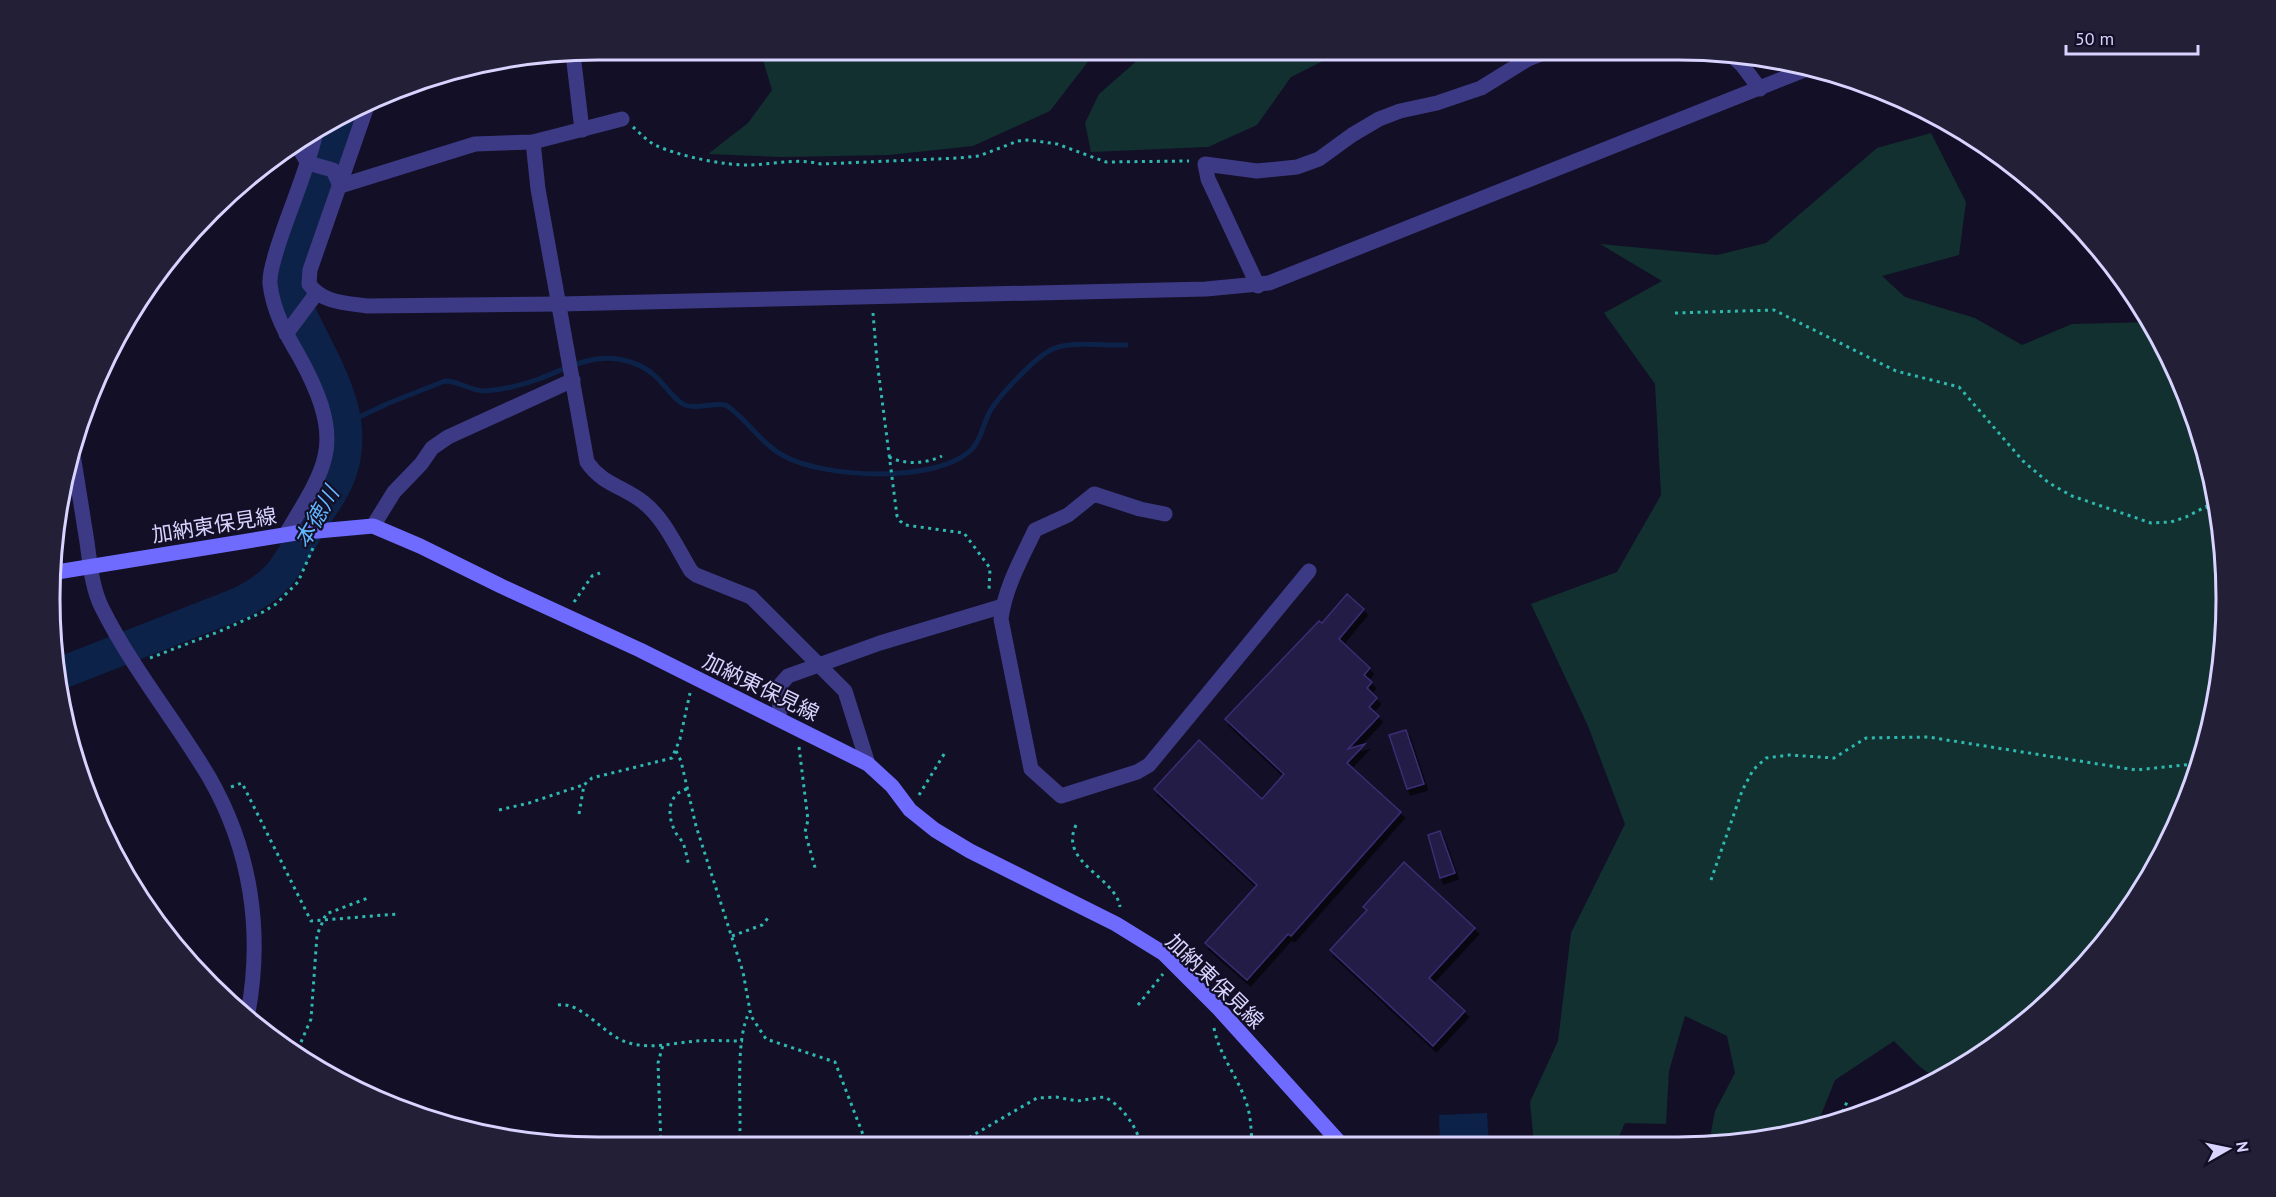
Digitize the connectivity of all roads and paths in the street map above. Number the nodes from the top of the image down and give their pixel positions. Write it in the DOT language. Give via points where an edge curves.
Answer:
graph roads {
  1 [pos="1526,60"];
  2 [pos="574,61"];
  3 [pos="1741,64"];
  4 [pos="1797,73"];
  5 [pos="1760,88"];
  6 [pos="364,114"];
  7 [pos="622,119"];
  8 [pos="582,130"];
  9 [pos="313,142"];
  10 [pos="533,142"];
  11 [pos="300,150"];
  12 [pos="308,163"];
  13 [pos="1206,164"];
  14 [pos="340,186"];
  15 [pos="1258,286"];
  16 [pos="316,294"];
  17 [pos="872,297"];
  18 [pos="560,304"];
  19 [pos="1675,313"];
  20 [pos="286,334"];
  21 [pos="573,380"];
  22 [pos="942,456"];
  23 [pos="889,457"];
  24 [pos="75,470"];
  25 [pos="2206,507"];
  26 [pos="1165,514"];
  27 [pos="373,526"];
  28 [pos="315,531"];
  29 [pos="291,533"];
  30 [pos="91,567"];
  31 [pos="61,572"];
  32 [pos="1309,572"];
  33 [pos="600,573"];
  34 [pos="1003,606"];
  35 [pos="987,611"];
  36 [pos="566,617"];
  37 [pos="133,664"];
  38 [pos="820,664"];
  39 [pos="697,678"];
  40 [pos="779,718"];
  41 [pos="804,732"];
  42 [pos="676,751"];
  43 [pos="946,751"];
  44 [pos="868,764"];
  45 [pos="2189,764"];
  46 [pos="584,785"];
  47 [pos="687,789"];
  48 [pos="218,794"];
  49 [pos="499,810"];
  50 [pos="910,810"];
  51 [pos="579,814"];
  52 [pos="1076,825"];
  53 [pos="689,866"];
  54 [pos="816,871"];
  55 [pos="1711,880"];
  56 [pos="368,898"];
  57 [pos="397,914"];
  58 [pos="770,916"];
  59 [pos="323,920"];
  60 [pos="1116,924"];
  61 [pos="732,936"];
  62 [pos="1174,964"];
  63 [pos="558,1005"];
  64 [pos="1138,1005"];
  65 [pos="1216,1007"];
  66 [pos="249,1008"];
  67 [pos="750,1011"];
  68 [pos="743,1041"];
  69 [pos="663,1045"];
  70 [pos="299,1046"];
  71 [pos="1848,1100"];
  72 [pos="1843,1111"];
  73 [pos="661,1137"];
  74 [pos="739,1137"];
  75 [pos="864,1137"];
  76 [pos="970,1137"];
  77 [pos="1139,1137"];
  78 [pos="1251,1137"];
  79 [pos="1335,1137"];
  1 -- 13 [label="street" via="1481,88 1379,119 1319,159 1297,167 1257,171"];
  2 -- 8 [label="street"];
  3 -- 5 [label="street"];
  4 -- 5 [label="street"];
  5 -- 15 [label="street"];
  6 -- 14 [label="street"];
  7 -- 8 [label="street"];
  7 -- 13 [label="path" via="654,145 699,159 749,166 792,161 821,164 958,158 979,156 1029,140 1057,144 1106,162 1183,160"];
  8 -- 10 [label="street"];
  9 -- 12 [label="street"];
  10 -- 14 [label="street" via="475,144"];
  10 -- 18 [label="street"];
  11 -- 12 [label="street"];
  12 -- 14 [label="street" via="333,170"];
  12 -- 20 [label="street" via="286,220 270,282 276,312"];
  13 -- 15 [label="street" via="1208,179"];
  14 -- 16 [label="street" via="310,270 309,284"];
  15 -- 17 [label="street"];
  16 -- 18 [label="street" via="339,303 368,306"];
  16 -- 20 [label="street"];
  17 -- 18 [label="street"];
  17 -- 23 [label="path"];
  18 -- 21 [label="street"];
  19 -- 25 [label="path" via="1774,310 1896,371 1959,387 2023,461 2072,496 2151,523 2171,522"];
  20 -- 29 [label="street" via="311,377 327,432 325,457"];
  21 -- 27 [label="street" via="432,448 394,492"];
  21 -- 38 [label="street" via="587,462 592,470 651,508 691,571 751,597"];
  22 -- 23 [label="path" via="919,463"];
  23 -- 35 [label="path" via="900,521 905,525 964,533 986,561 991,574"];
  24 -- 30 [label="street"];
  26 -- 34 [label="street" via="1094,494 1068,515 1035,530"];
  27 -- 28 [label="main road, 加納東保見線"];
  27 -- 36 [label="main road, 加納東保見線"];
  28 -- 29 [label="main road, 加納東保見線"];
  28 -- 37 [label="path" via="314,547 305,570 276,604 218,632"];
  29 -- 30 [label="main road, 加納東保見線"];
  30 -- 31 [label="main road, 加納東保見線"];
  30 -- 37 [label="street" via="96,594"];
  32 -- 34 [label="street" via="1149,765 1061,796 1031,769 1001,619"];
  33 -- 36 [label="path" via="592,576 577,595"];
  34 -- 35 [label="street"];
  35 -- 38 [label="street"];
  36 -- 39 [label="main road, 加納東保見線"];
  37 -- 48 [label="street"];
  38 -- 40 [label="street" via="788,676 781,684"];
  38 -- 44 [label="street" via="845,691"];
  39 -- 40 [label="main road, 加納東保見線"];
  39 -- 42 [label="path" via="688,697"];
  40 -- 41 [label="main road, 加納東保見線"];
  41 -- 44 [label="main road, 加納東保見線"];
  41 -- 54 [label="path" via="799,755 808,820 805,832"];
  42 -- 46 [label="path" via="672,758 662,762 592,778"];
  42 -- 47 [label="path"];
  43 -- 50 [label="path"];
  44 -- 50 [label="main road, 加納東保見線"];
  45 -- 55 [label="path" via="2136,770 1928,737 1866,738 1834,758 1789,754 1766,758 1753,770 1742,792"];
  46 -- 49 [label="path"];
  46 -- 51 [label="path"];
  47 -- 53 [label="path" via="671,800 670,807 674,830 683,843"];
  47 -- 61 [label="path"];
  48 -- 59 [label="path" via="242,783 311,921"];
  48 -- 66 [label="street" via="240,844 252,899 255,952"];
  50 -- 60 [label="main road, 加納東保見線" via="970,851"];
  52 -- 60 [label="path" via="1072,833 1076,851 1120,904"];
  56 -- 59 [label="path" via="326,914"];
  57 -- 59 [label="path"];
  58 -- 61 [label="path" via="762,926"];
  59 -- 70 [label="path" via="317,935 310,1019"];
  60 -- 62 [label="main road, 加納東保見線"];
  61 -- 67 [label="path"];
  62 -- 64 [label="path"];
  62 -- 65 [label="main road, 加納東保見線"];
  63 -- 69 [label="path" via="573,1007 623,1041"];
  65 -- 78 [label="path" via="1212,1013 1215,1035 1246,1102"];
  65 -- 79 [label="main road, 加納東保見線"];
  67 -- 68 [label="path"];
  67 -- 75 [label="path" via="766,1039 836,1062"];
  68 -- 69 [label="path"];
  68 -- 74 [label="path"];
  69 -- 73 [label="path" via="657,1063"];
  71 -- 72 [label="path"];
  76 -- 77 [label="path" via="1037,1098 1056,1097 1077,1101 1104,1097 1121,1109"];
}
